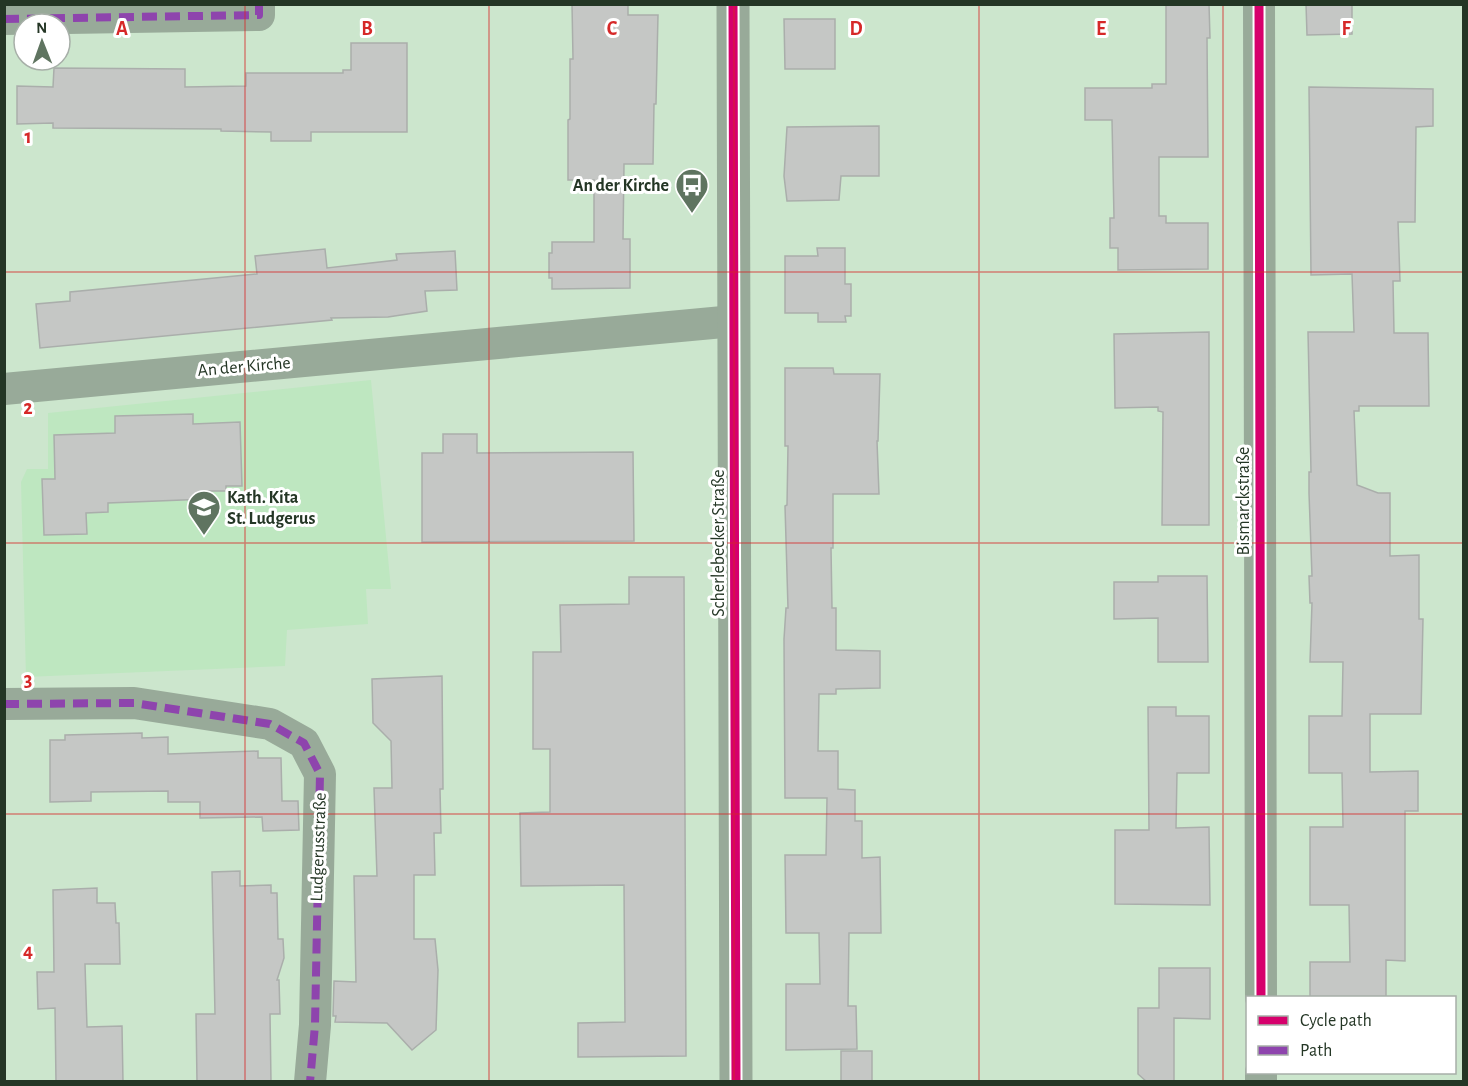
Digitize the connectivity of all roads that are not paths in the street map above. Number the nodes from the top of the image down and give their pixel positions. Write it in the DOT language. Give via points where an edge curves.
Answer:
graph roads {
  1 [pos="259,4"];
  2 [pos="733,4"];
  3 [pos="1259,4"];
  4 [pos="4,19"];
  5 [pos="734,321"];
  6 [pos="4,388"];
  7 [pos="4,704"];
  8 [pos="1261,996"];
  9 [pos="310,1082"];
  10 [pos="736,1082"];
  1 -- 4 [label="street" via="259,15"];
  2 -- 5 [label="street, Scherlebecker Straße"];
  3 -- 8 [label="street, Bismarckstraße"];
  5 -- 6 [label="street, An der Kirche"];
  5 -- 10 [label="street, Scherlebecker Straße"];
  7 -- 9 [label="street, Ludgerusstraße" via="134,703 270,724 304,743 320,774 315,1025"];
}
